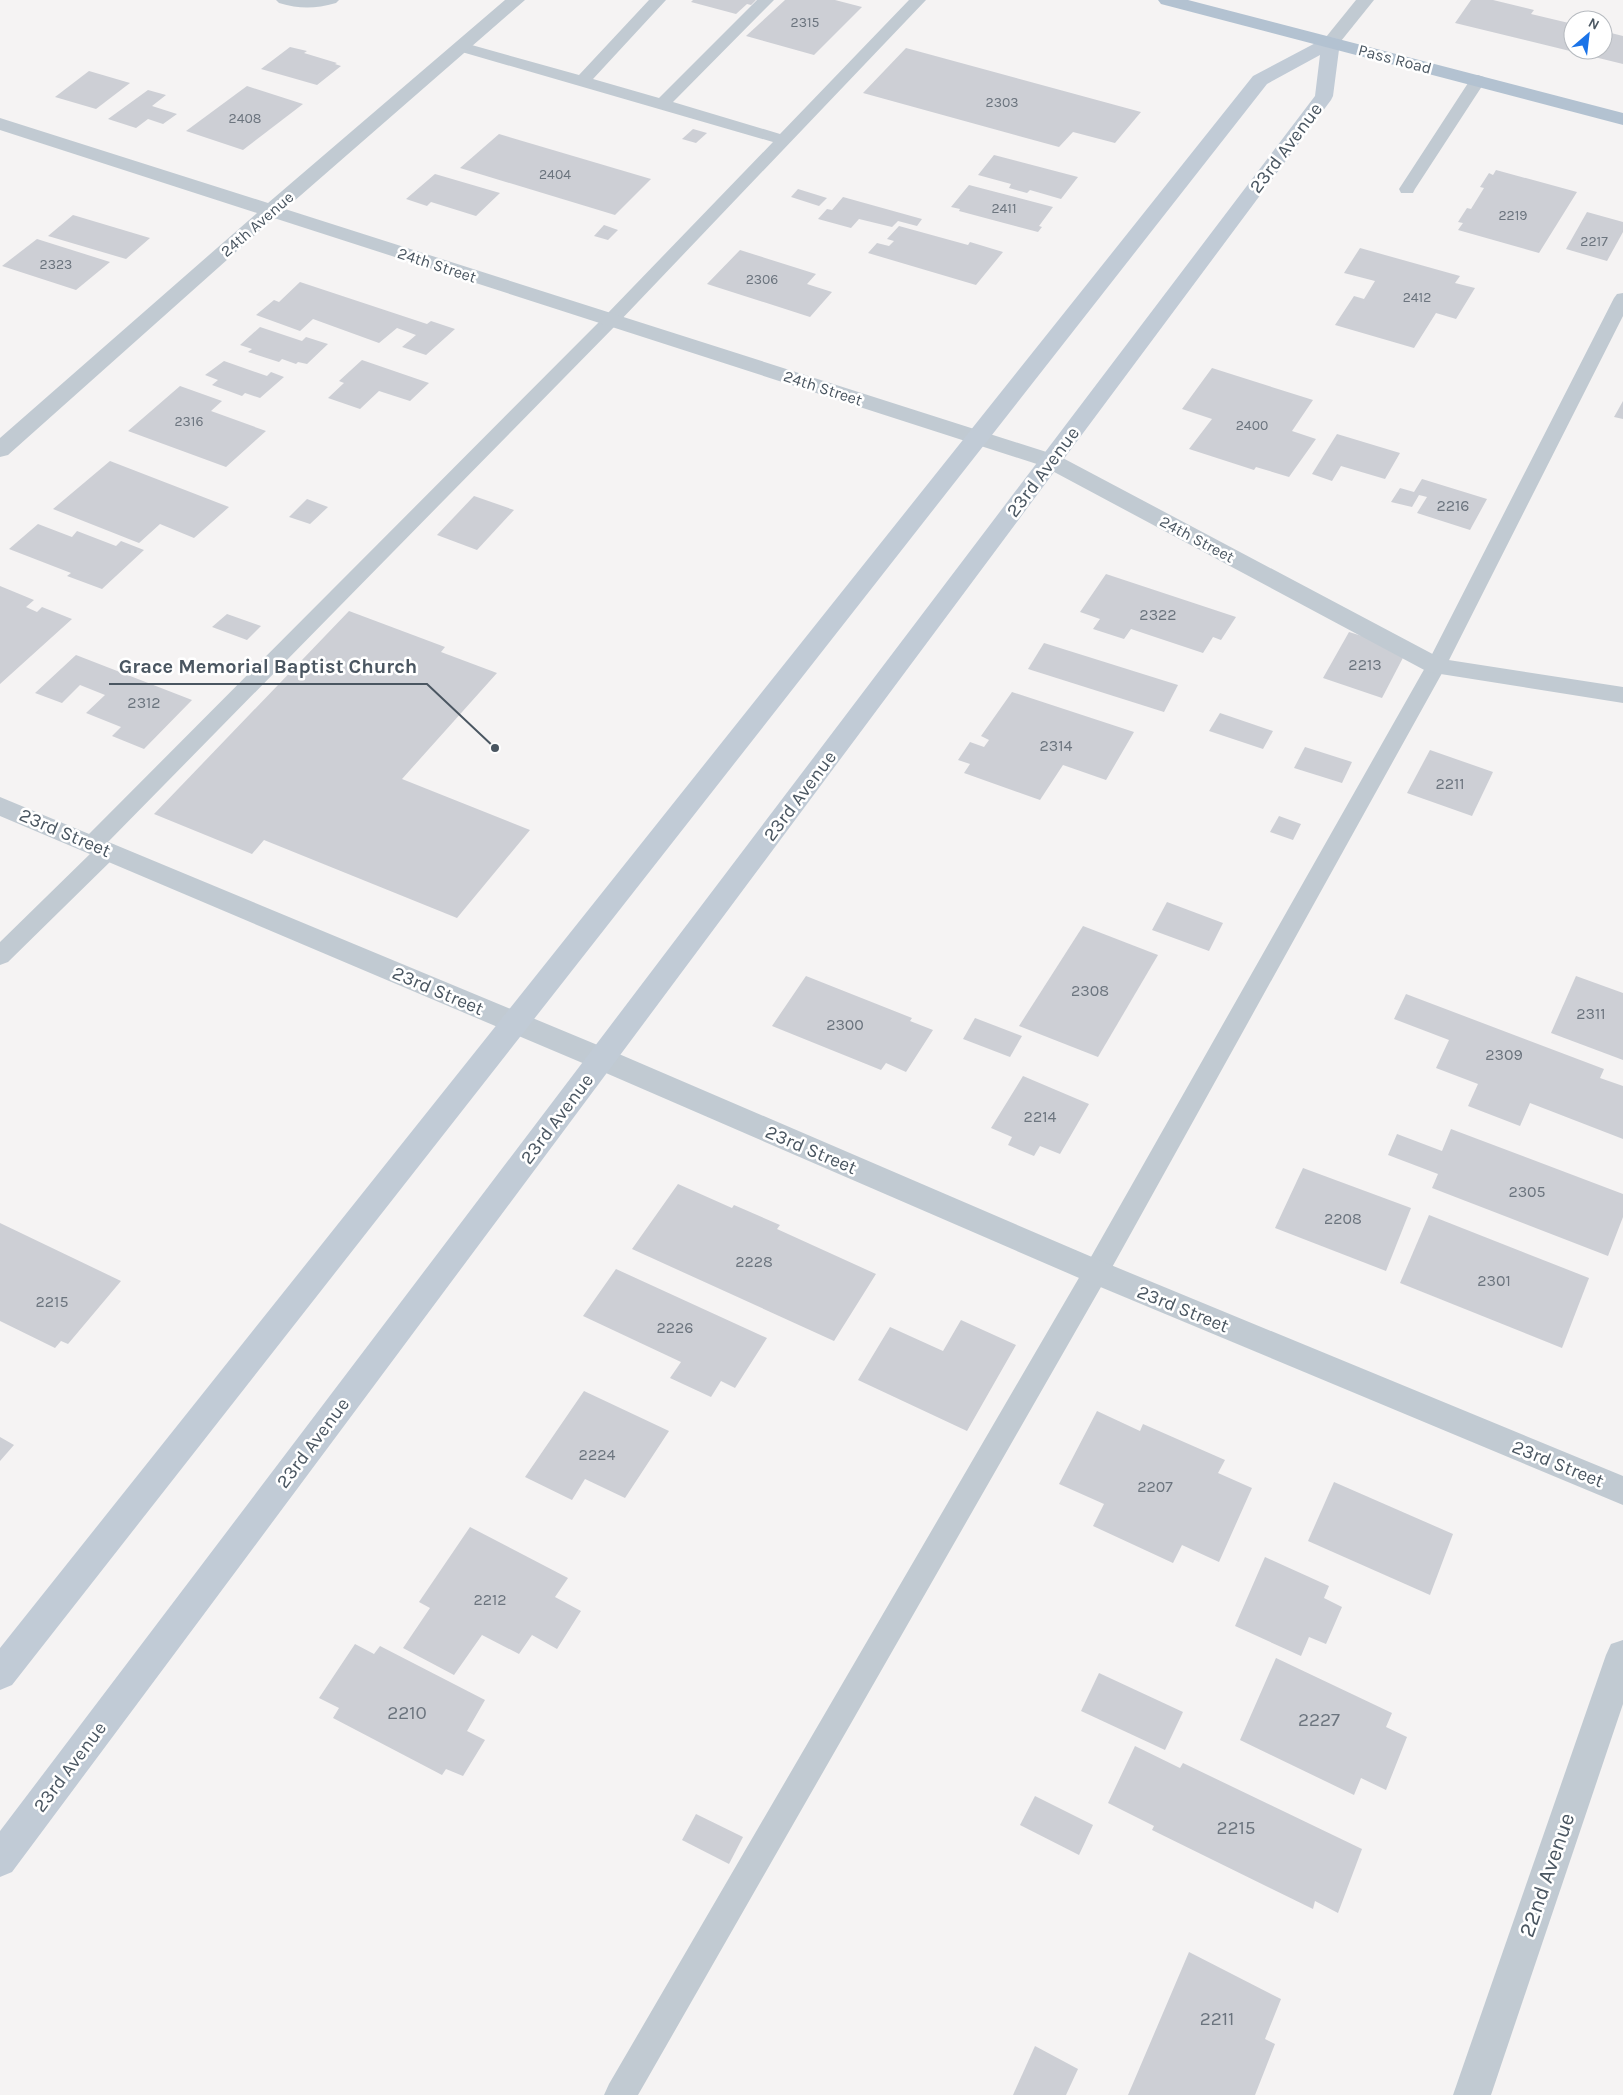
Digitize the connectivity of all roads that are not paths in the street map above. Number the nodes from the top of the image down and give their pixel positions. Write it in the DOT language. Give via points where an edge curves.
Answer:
graph roads {
  1 [pos="284,0"];
  2 [pos="331,0"];
  3 [pos="516,0"];
  4 [pos="658,0"];
  5 [pos="766,0"];
  6 [pos="918,0"];
  7 [pos="1167,0"];
  8 [pos="1365,0"];
  9 [pos="1331,42"];
  10 [pos="461,47"];
  11 [pos="1478,80"];
  12 [pos="582,81"];
  13 [pos="662,104"];
  14 [pos="1623,119"];
  15 [pos="0,124"];
  16 [pos="784,140"];
  17 [pos="1407,189"];
  18 [pos="270,212"];
  19 [pos="1623,298"];
  20 [pos="611,320"];
  21 [pos="978,438"];
  22 [pos="0,450"];
  23 [pos="1051,461"];
  24 [pos="1436,666"];
  25 [pos="1623,695"];
  26 [pos="0,806"];
  27 [pos="100,848"];
  28 [pos="0,956"];
  29 [pos="515,1023"];
  30 [pos="602,1059"];
  31 [pos="1096,1272"];
  32 [pos="1623,1491"];
  33 [pos="1623,1655"];
  34 [pos="0,1674"];
  35 [pos="0,1860"];
  36 [pos="620,2095"];
  37 [pos="1472,2095"];
  1 -- 2 [label="lane" via="300,4"];
  3 -- 10 [label="street, 24th Avenue"];
  4 -- 12 [label="lane"];
  5 -- 13 [label="lane"];
  6 -- 16 [label="lane"];
  7 -- 9 [label="main road, Pass Road"];
  8 -- 9 [label="street"];
  9 -- 11 [label="main road, Pass Road"];
  9 -- 21 [label="street" via="1260,80"];
  9 -- 23 [label="street, 23rd Avenue" via="1324,96"];
  10 -- 12 [label="lane"];
  10 -- 18 [label="street, 24th Avenue"];
  11 -- 14 [label="main road, Pass Road"];
  11 -- 17 [label="lane"];
  12 -- 13 [label="lane"];
  13 -- 16 [label="lane"];
  15 -- 18 [label="street, 24th Street"];
  16 -- 20 [label="lane"];
  18 -- 20 [label="street, 24th Street"];
  18 -- 22 [label="street, 24th Avenue"];
  19 -- 24 [label="lane"];
  20 -- 21 [label="street, 24th Street"];
  20 -- 27 [label="lane"];
  21 -- 23 [label="street, 24th Street"];
  21 -- 29 [label="street"];
  23 -- 24 [label="street, 24th Street"];
  23 -- 30 [label="street, 23rd Avenue"];
  24 -- 25 [label="street, 24th Street"];
  24 -- 31 [label="lane"];
  26 -- 27 [label="street, 23rd Street"];
  27 -- 28 [label="lane"];
  27 -- 29 [label="street, 23rd Street"];
  29 -- 30 [label="street, 23rd Street"];
  29 -- 34 [label="street"];
  30 -- 31 [label="street, 23rd Street"];
  30 -- 35 [label="street, 23rd Avenue"];
  31 -- 32 [label="street, 23rd Street"];
  31 -- 36 [label="lane"];
  33 -- 37 [label="street, 22nd Avenue"];
}
